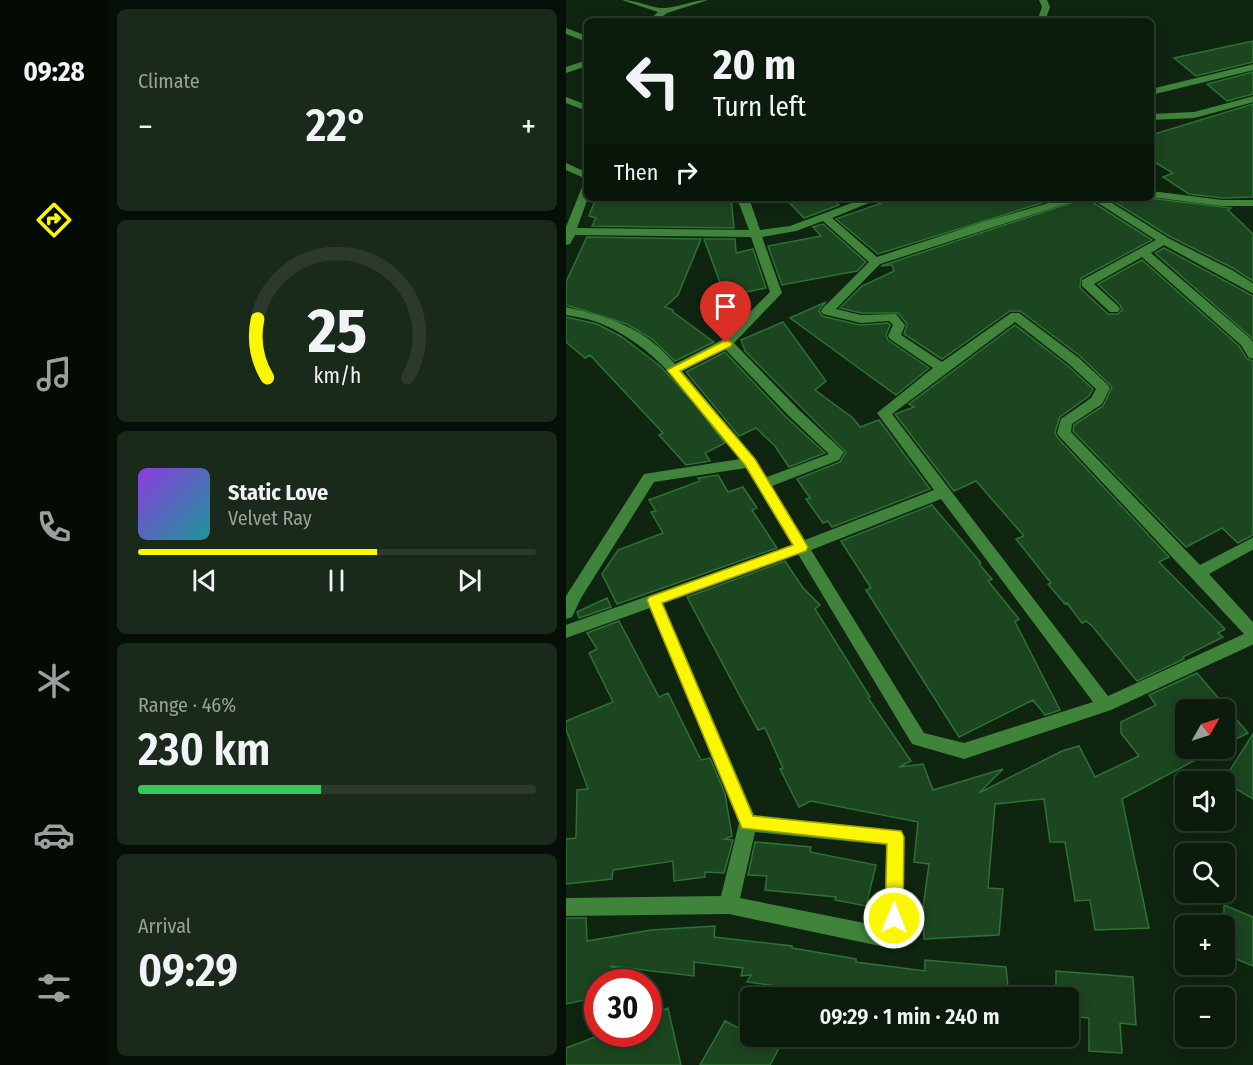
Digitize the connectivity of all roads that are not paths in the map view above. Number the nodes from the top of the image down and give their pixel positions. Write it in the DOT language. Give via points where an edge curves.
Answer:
graph roads {
  1 [pos="626,0"];
  2 [pos="704,0"];
  3 [pos="1043,0"];
  4 [pos="664,11"];
  5 [pos="656,18"];
  6 [pos="1042,18"];
  7 [pos="566,31"];
  8 [pos="584,38"];
  9 [pos="584,64"];
  10 [pos="1253,68"];
  11 [pos="566,70"];
  12 [pos="1154,91"];
  13 [pos="1253,99"];
  14 [pos="566,100"];
  15 [pos="584,107"];
  16 [pos="1154,117"];
  17 [pos="566,166"];
  18 [pos="584,178"];
  19 [pos="584,185"];
  20 [pos="1154,194"];
  21 [pos="744,201"];
  22 [pos="867,201"];
  23 [pos="1068,201"];
  24 [pos="1101,201"];
  25 [pos="1253,203"];
  26 [pos="824,217"];
  27 [pos="756,234"];
  28 [pos="568,235"];
  29 [pos="1164,240"];
  30 [pos="1143,252"];
  31 [pos="876,261"];
  32 [pos="1253,290"];
  33 [pos="1114,309"];
  34 [pos="566,311"];
  35 [pos="726,343"];
  36 [pos="1253,355"];
  37 [pos="942,368"];
  38 [pos="673,370"];
  39 [pos="750,462"];
  40 [pos="764,484"];
  41 [pos="944,492"];
  42 [pos="1253,542"];
  43 [pos="802,547"];
  44 [pos="1198,573"];
  45 [pos="654,600"];
  46 [pos="566,613"];
  47 [pos="566,632"];
  48 [pos="1253,636"];
  49 [pos="1105,705"];
  50 [pos="748,823"];
  51 [pos="730,905"];
  52 [pos="566,907"];
  1 -- 4 [label="street"];
  2 -- 4 [label="street"];
  3 -- 6 [label="street" via="1046,7"];
  4 -- 5 [label="street"];
  7 -- 8 [label="street"];
  9 -- 11 [label="street"];
  10 -- 12 [label="street"];
  13 -- 16 [label="street" via="1194,115"];
  14 -- 15 [label="street"];
  17 -- 18 [label="street"];
  19 -- 28 [label="street"];
  20 -- 25 [label="street"];
  21 -- 27 [label="street"];
  22 -- 26 [label="street"];
  23 -- 31 [label="street"];
  24 -- 29 [label="street"];
  26 -- 27 [label="street" via="792,229"];
  26 -- 31 [label="street"];
  27 -- 28 [label="street"];
  27 -- 35 [label="street" via="776,293"];
  29 -- 30 [label="street"];
  29 -- 32 [label="street"];
  30 -- 33 [label="street" via="1086,284"];
  30 -- 36 [label="street" via="1246,342"];
  31 -- 37 [label="street" via="827,311 861,319 892,317 899,325 894,336"];
  34 -- 38 [label="street" via="624,328 659,353"];
  35 -- 38 [label="street"];
  35 -- 40 [label="street" via="837,452 834,457"];
  37 -- 41 [label="street" via="884,413"];
  37 -- 44 [label="street" via="1015,316 1074,362 1103,388 1097,401 1066,422 1064,433"];
  38 -- 39 [label="street"];
  39 -- 40 [label="street"];
  39 -- 46 [label="street" via="649,478"];
  40 -- 43 [label="street"];
  41 -- 43 [label="street"];
  41 -- 49 [label="street"];
  42 -- 44 [label="street"];
  43 -- 45 [label="street"];
  43 -- 49 [label="street" via="918,739 964,751"];
  44 -- 48 [label="street"];
  45 -- 47 [label="street"];
  45 -- 50 [label="street"];
  48 -- 49 [label="street"];
  50 -- 51 [label="street"];
  50 -- 51 [label="street" via="895,837 894,939"];
  51 -- 52 [label="street"];
}
